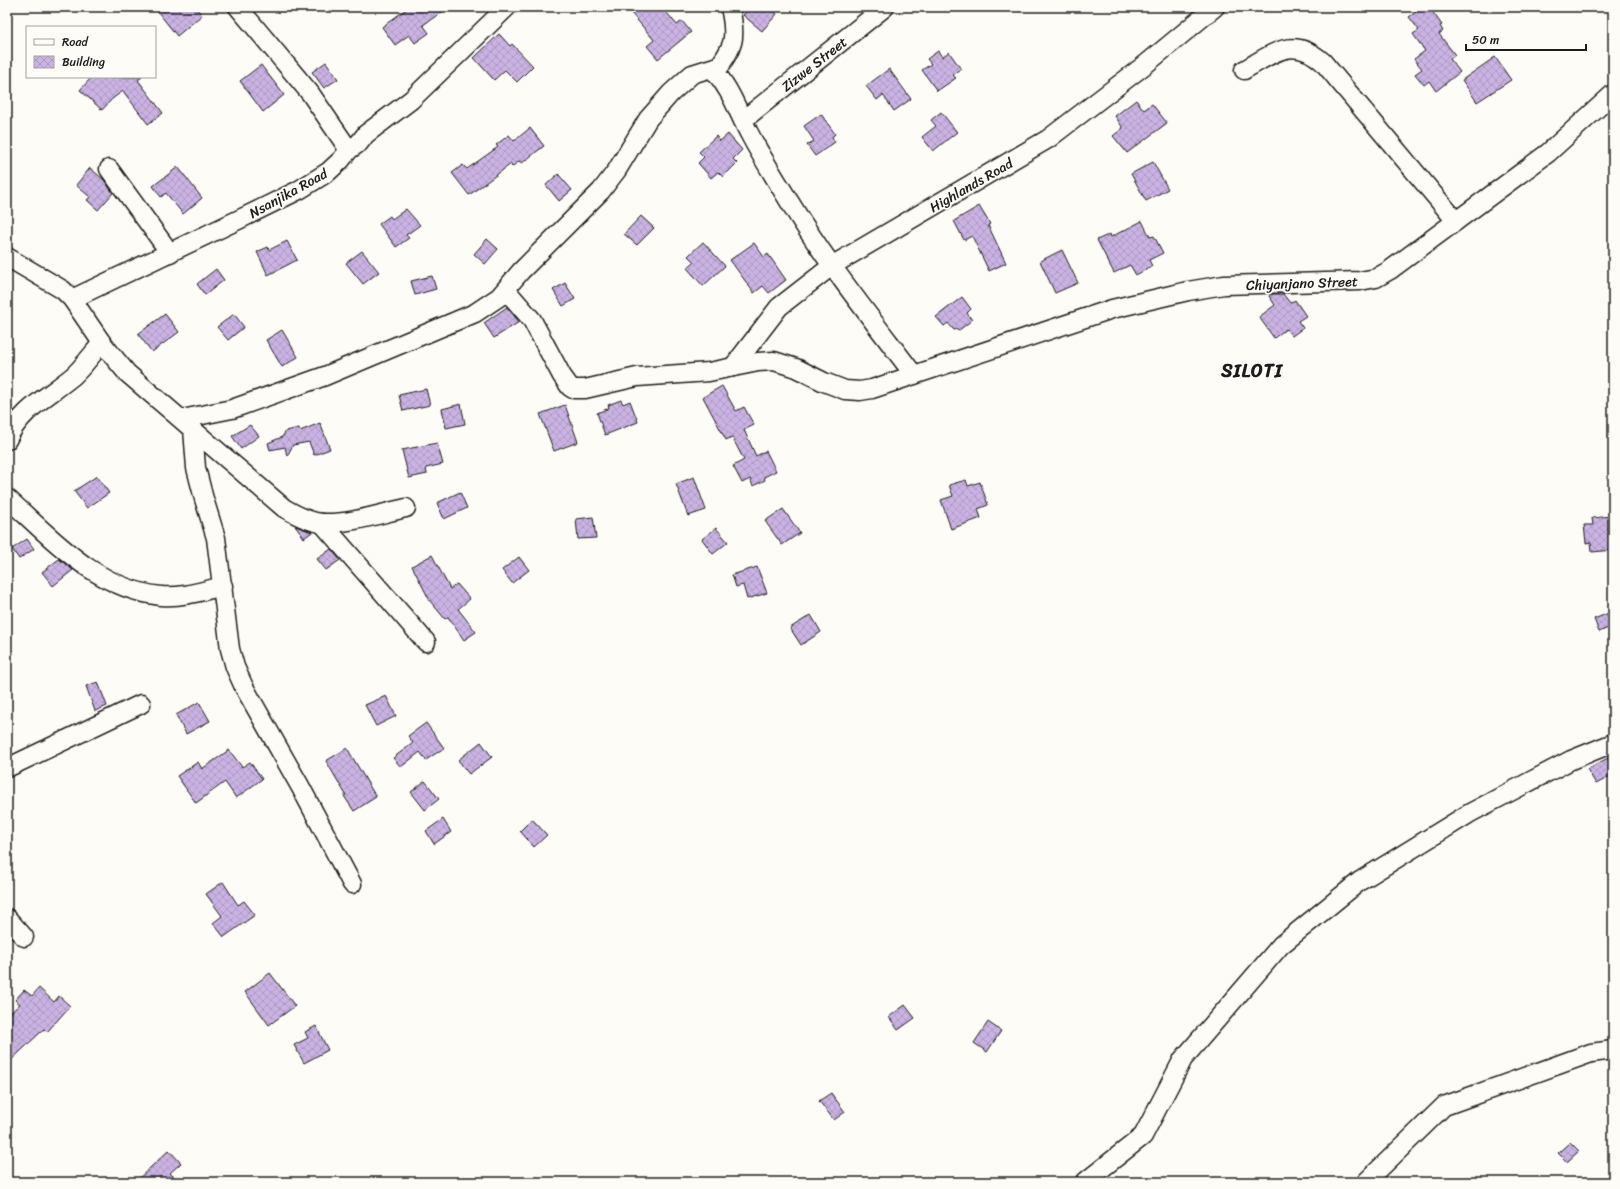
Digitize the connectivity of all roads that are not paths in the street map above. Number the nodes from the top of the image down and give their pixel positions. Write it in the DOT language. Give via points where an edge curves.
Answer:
graph roads {
  1 [pos="238,7"];
  2 [pos="507,7"];
  3 [pos="730,7"];
  4 [pos="885,7"];
  5 [pos="1215,7"];
  6 [pos="721,64"];
  7 [pos="1244,70"];
  8 [pos="1613,94"];
  9 [pos="743,120"];
  10 [pos="349,150"];
  11 [pos="109,169"];
  12 [pos="1456,221"];
  13 [pos="170,253"];
  14 [pos="7,256"];
  15 [pos="833,265"];
  16 [pos="506,290"];
  17 [pos="72,299"];
  18 [pos="102,343"];
  19 [pos="733,367"];
  20 [pos="914,375"];
  21 [pos="188,424"];
  22 [pos="7,440"];
  23 [pos="7,498"];
  24 [pos="406,508"];
  25 [pos="322,523"];
  26 [pos="223,586"];
  27 [pos="426,642"];
  28 [pos="141,704"];
  29 [pos="1613,743"];
  30 [pos="7,768"];
  31 [pos="352,884"];
  32 [pos="7,918"];
  33 [pos="24,937"];
  34 [pos="1613,1050"];
  35 [pos="1085,1182"];
  36 [pos="1366,1182"];
  1 -- 10 [label="street" via="310,93"];
  2 -- 10 [label="street, Nsanjika Road" via="411,100"];
  3 -- 6 [label="street" via="734,38 730,51"];
  4 -- 9 [label="street, Zizwe Street"];
  5 -- 15 [label="street, Highlands Road" via="1048,139"];
  6 -- 9 [label="street" via="715,72 730,92"];
  6 -- 16 [label="street" via="692,74 671,94 648,119 601,191 521,271"];
  7 -- 12 [label="street" via="1286,49 1296,47 1315,54"];
  8 -- 12 [label="street, Chiyanjano Street" via="1548,153"];
  9 -- 15 [label="street" via="789,201"];
  10 -- 13 [label="street, Nsanjika Road" via="332,168 312,182"];
  11 -- 13 [label="street"];
  12 -- 20 [label="street, Chiyanjano Street" via="1376,278 1224,285 1188,291 1112,309"];
  13 -- 17 [label="street, Nsanjika Road"];
  14 -- 17 [label="street" via="50,281"];
  15 -- 19 [label="street, Highlands Road" via="779,307"];
  15 -- 20 [label="street"];
  16 -- 19 [label="street, Chiyanjano Street" via="532,320 562,376 573,389 585,389 637,377 691,374"];
  16 -- 21 [label="street" via="491,304 474,313 325,376"];
  17 -- 18 [label="street"];
  18 -- 21 [label="street" via="127,373"];
  18 -- 22 [label="street" via="74,375 20,418"];
  19 -- 20 [label="street, Chiyanjano Street" via="774,361 852,391 872,389"];
  21 -- 25 [label="street" via="284,508"];
  21 -- 26 [label="street" via="196,468 216,538"];
  23 -- 26 [label="street" via="70,556 88,569 136,591 161,596 193,594"];
  24 -- 25 [label="street"];
  25 -- 27 [label="street"];
  26 -- 31 [label="street" via="230,649 239,678"];
  28 -- 30 [label="street"];
  29 -- 35 [label="street" via="1571,760 1470,813 1360,881 1281,945 1184,1059 1143,1136"];
  32 -- 33 [label="street"];
  34 -- 36 [label="street" via="1591,1053 1444,1106"];
}
